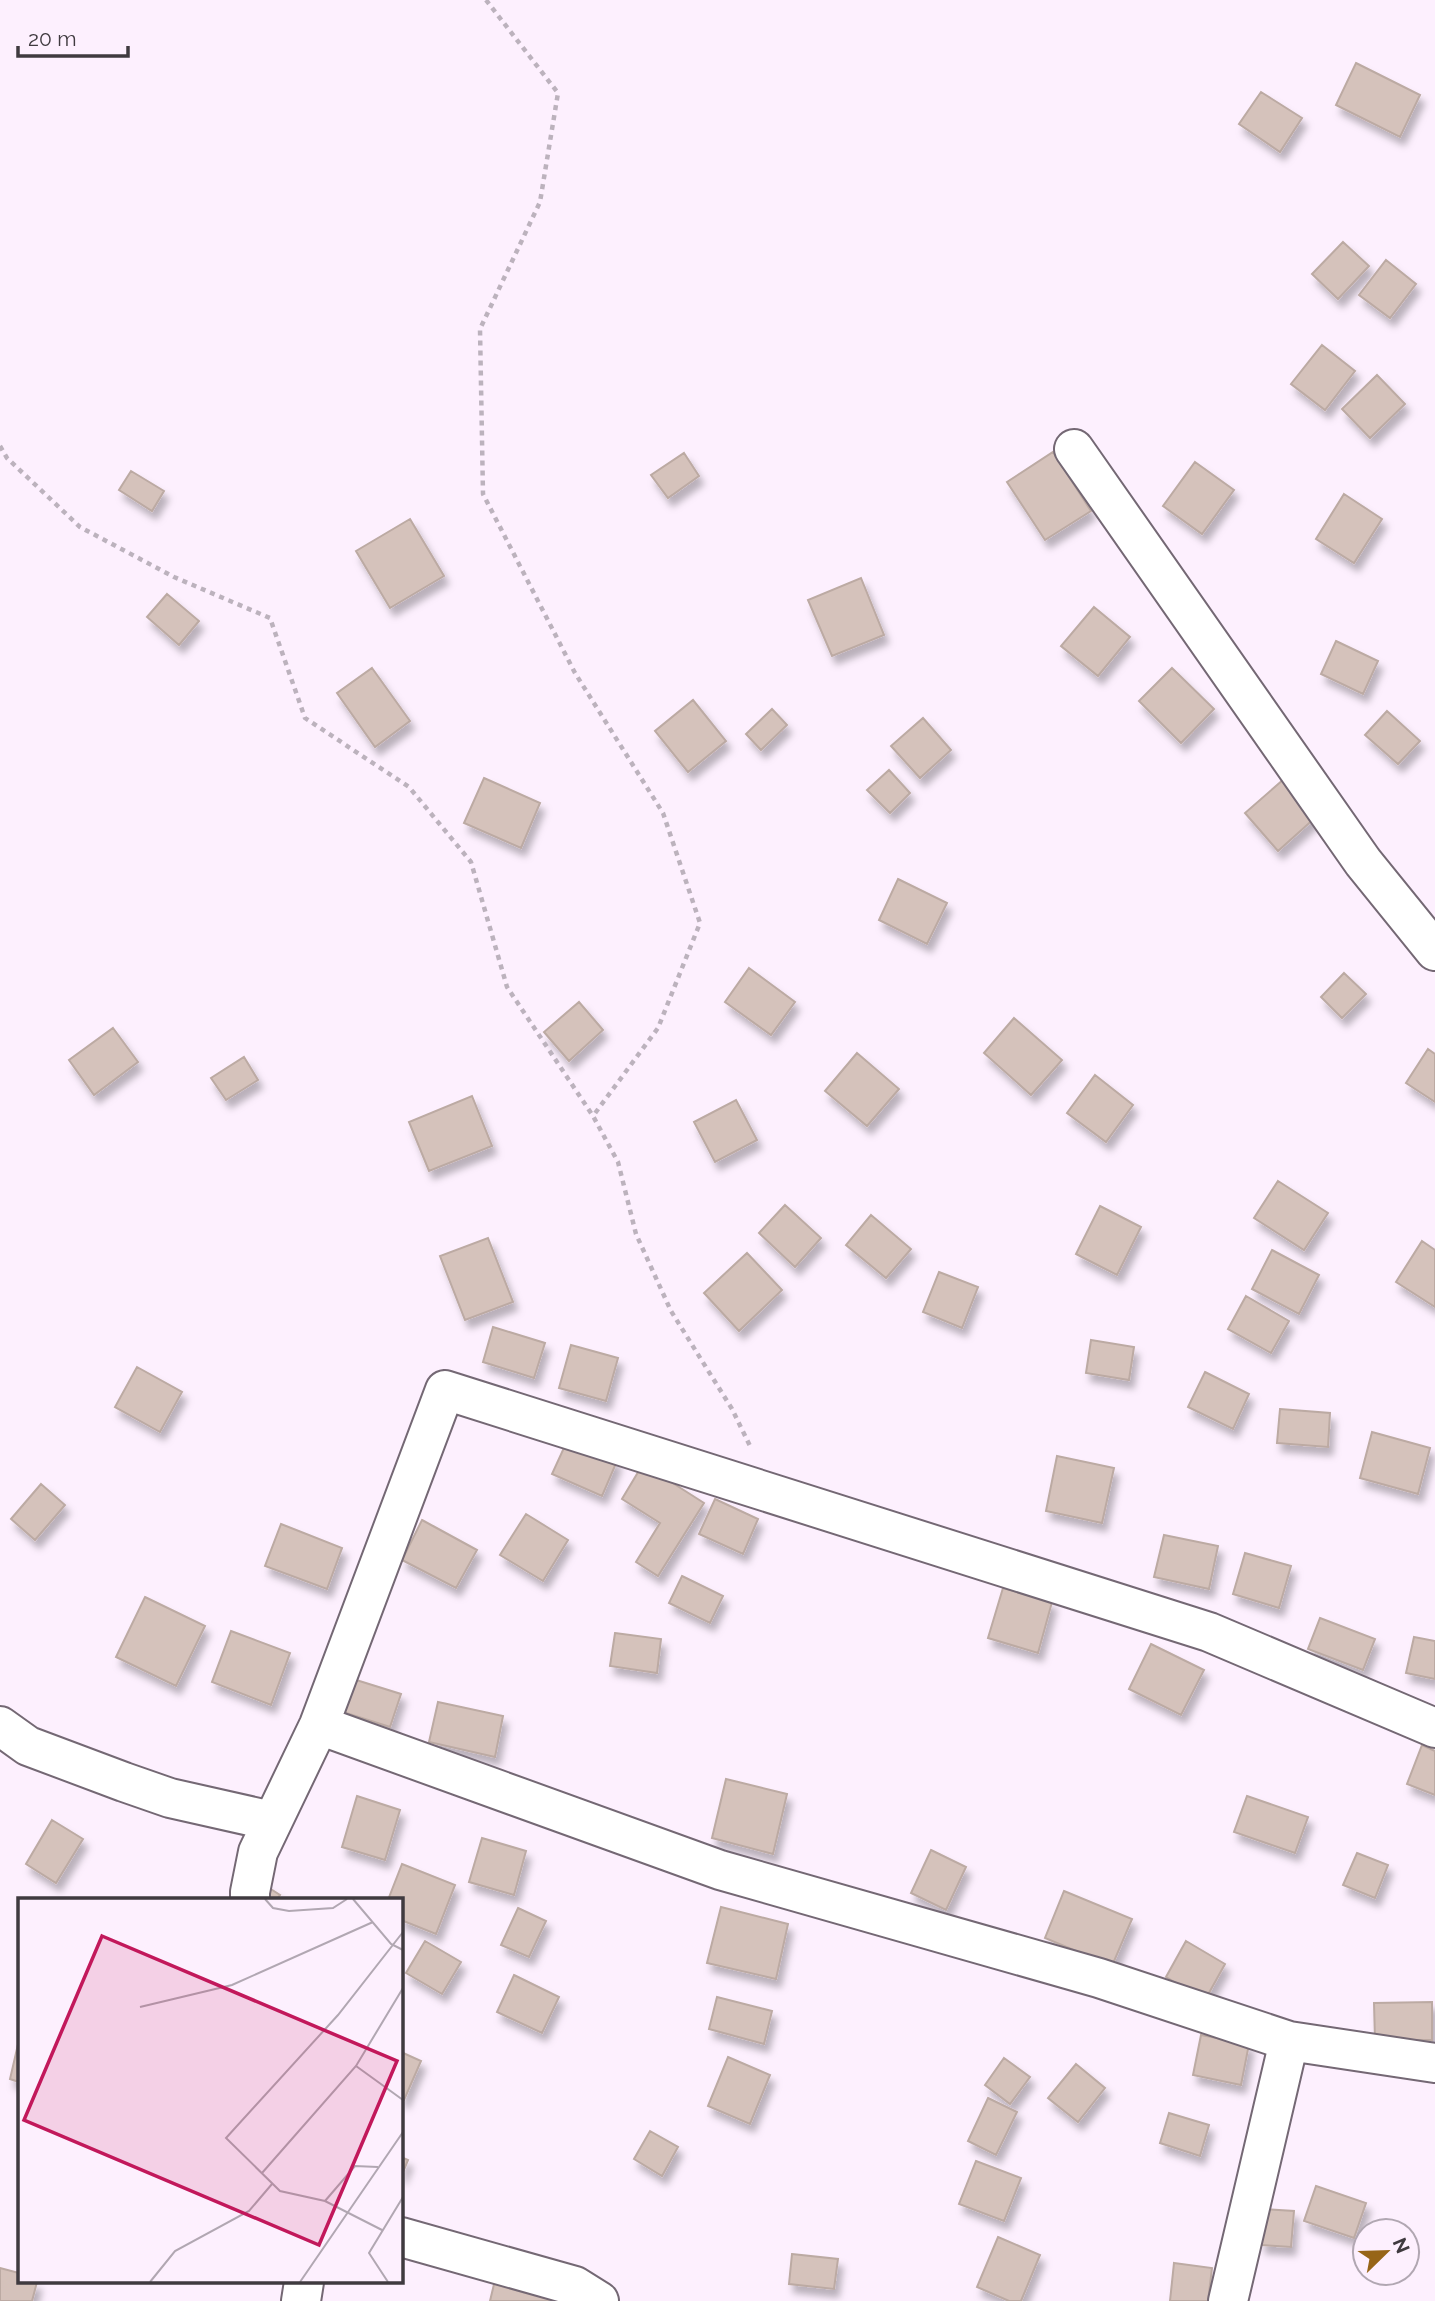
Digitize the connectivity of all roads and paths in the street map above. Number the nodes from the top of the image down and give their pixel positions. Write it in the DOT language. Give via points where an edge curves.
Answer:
graph roads {
  1 [pos="486,0"];
  2 [pos="0,446"];
  3 [pos="1074,449"];
  4 [pos="1435,951"];
  5 [pos="593,1116"];
  6 [pos="772,1493"];
  7 [pos="319,1725"];
  8 [pos="0,1726"];
  9 [pos="1435,1728"];
  10 [pos="272,1821"];
  11 [pos="250,1898"];
  12 [pos="1289,2041"];
  13 [pos="1435,2063"];
  14 [pos="402,2237"];
  15 [pos="599,2301"];
  16 [pos="1227,2301"];
  1 -- 5 [label="path" via="558,93 540,202 480,329 483,494 575,673 663,813 700,923 658,1028"];
  2 -- 5 [label="path" via="80,527 174,578 270,618 305,718 409,788 471,862 507,987"];
  3 -- 4 [label="street" via="1363,862"];
  5 -- 6 [label="path" via="618,1162 636,1234 666,1300 732,1409"];
  6 -- 7 [label="street" via="445,1390"];
  6 -- 9 [label="street" via="1209,1632"];
  7 -- 10 [label="street"];
  7 -- 12 [label="street" via="720,1870 1099,1978"];
  8 -- 10 [label="street" via="29,1746 124,1782 170,1798"];
  10 -- 11 [label="street" via="258,1852"];
  12 -- 13 [label="street"];
  12 -- 16 [label="street"];
  14 -- 15 [label="street" via="575,2286"];
}
